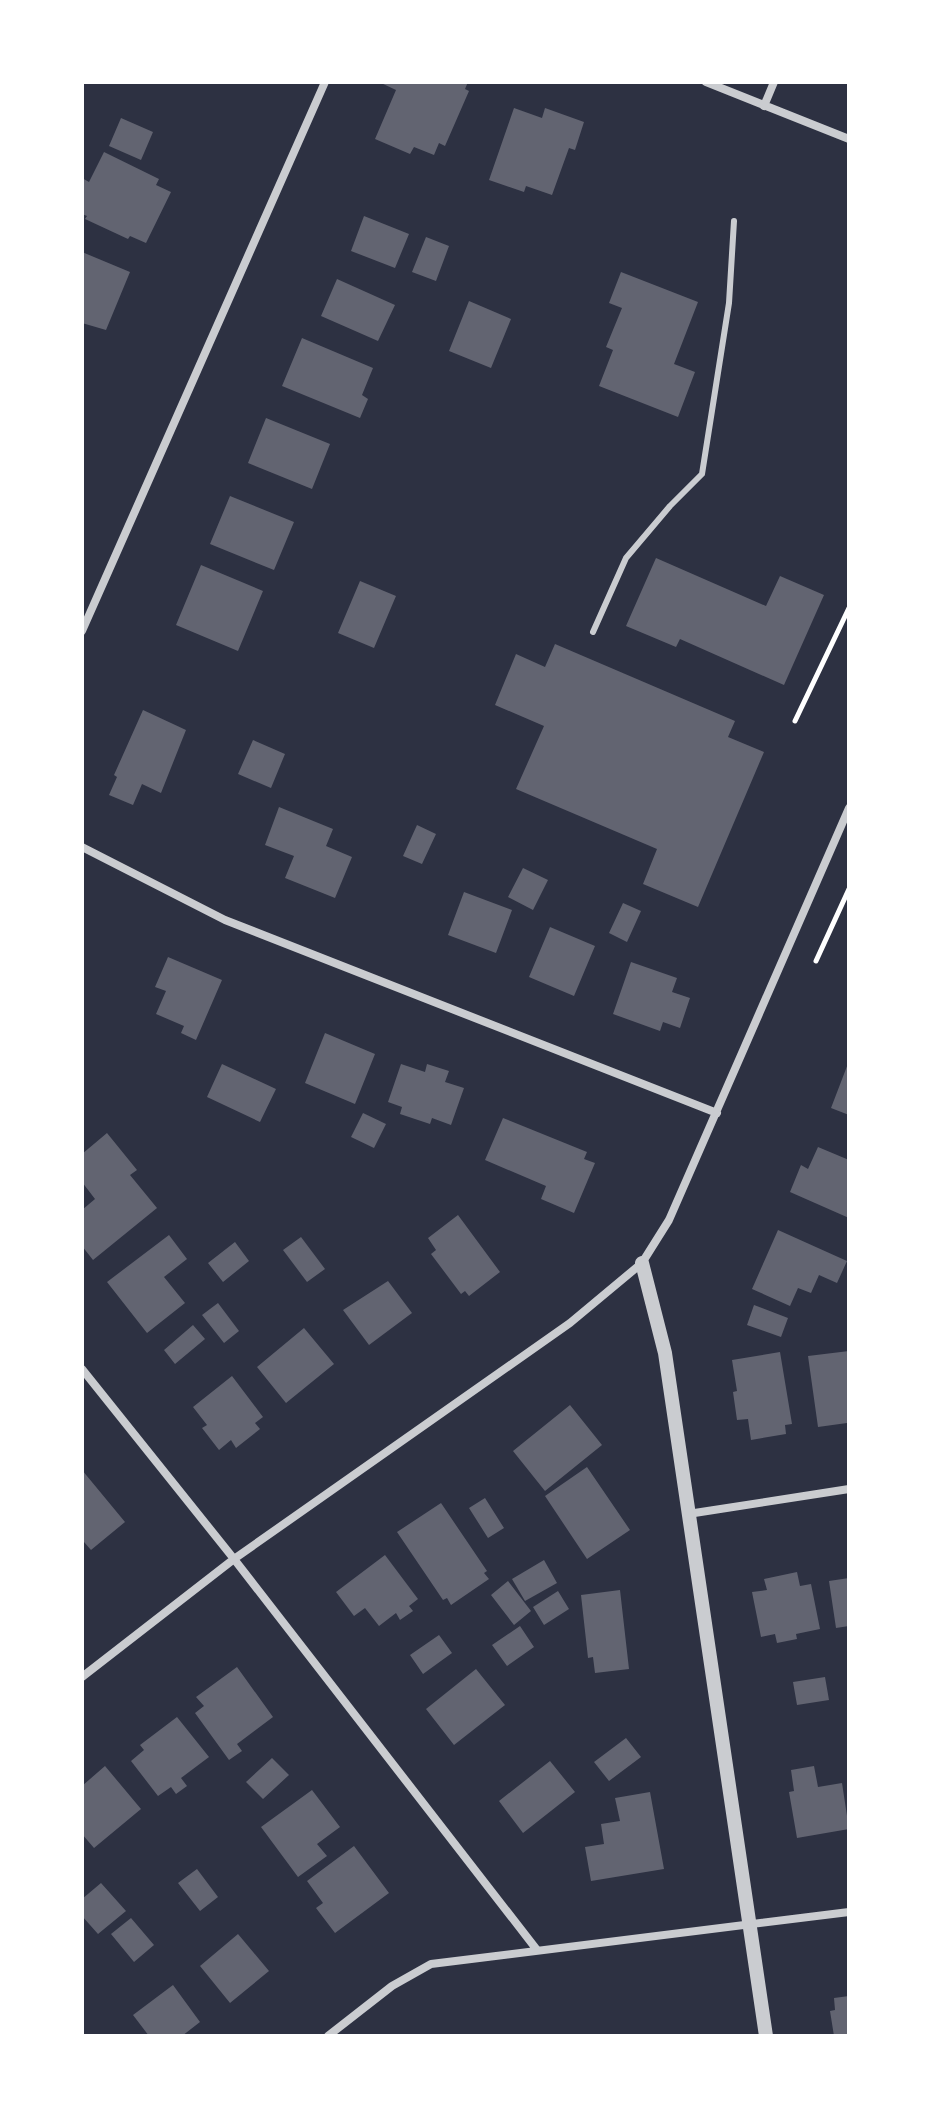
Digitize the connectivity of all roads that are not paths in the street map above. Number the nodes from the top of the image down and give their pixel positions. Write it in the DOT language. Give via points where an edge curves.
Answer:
graph roads {
  1 [pos="325,82"];
  2 [pos="706,82"];
  3 [pos="774,82"];
  4 [pos="764,106"];
  5 [pos="849,139"];
  6 [pos="734,221"];
  7 [pos="82,631"];
  8 [pos="593,632"];
  9 [pos="849,808"];
  10 [pos="82,847"];
  11 [pos="717,1113"];
  12 [pos="642,1263"];
  13 [pos="82,1369"];
  14 [pos="849,1489"];
  15 [pos="688,1514"];
  16 [pos="234,1559"];
  17 [pos="82,1677"];
  18 [pos="849,1912"];
  19 [pos="750,1925"];
  20 [pos="537,1950"];
  21 [pos="328,2036"];
  22 [pos="766,2036"];
  1 -- 7 [label="street"];
  2 -- 4 [label="street"];
  3 -- 4 [label="street"];
  4 -- 5 [label="street"];
  6 -- 8 [label="lane" via="729,303 702,474 626,558"];
  9 -- 11 [label="street"];
  10 -- 11 [label="street" via="225,920"];
  11 -- 12 [label="street" via="669,1220"];
  12 -- 15 [label="street" via="665,1353"];
  12 -- 16 [label="street" via="570,1323"];
  13 -- 16 [label="street"];
  14 -- 15 [label="street"];
  15 -- 19 [label="street"];
  16 -- 17 [label="street"];
  16 -- 20 [label="street"];
  18 -- 19 [label="street"];
  19 -- 20 [label="street"];
  19 -- 22 [label="street"];
  20 -- 21 [label="street" via="431,1964 392,1986"];
}
